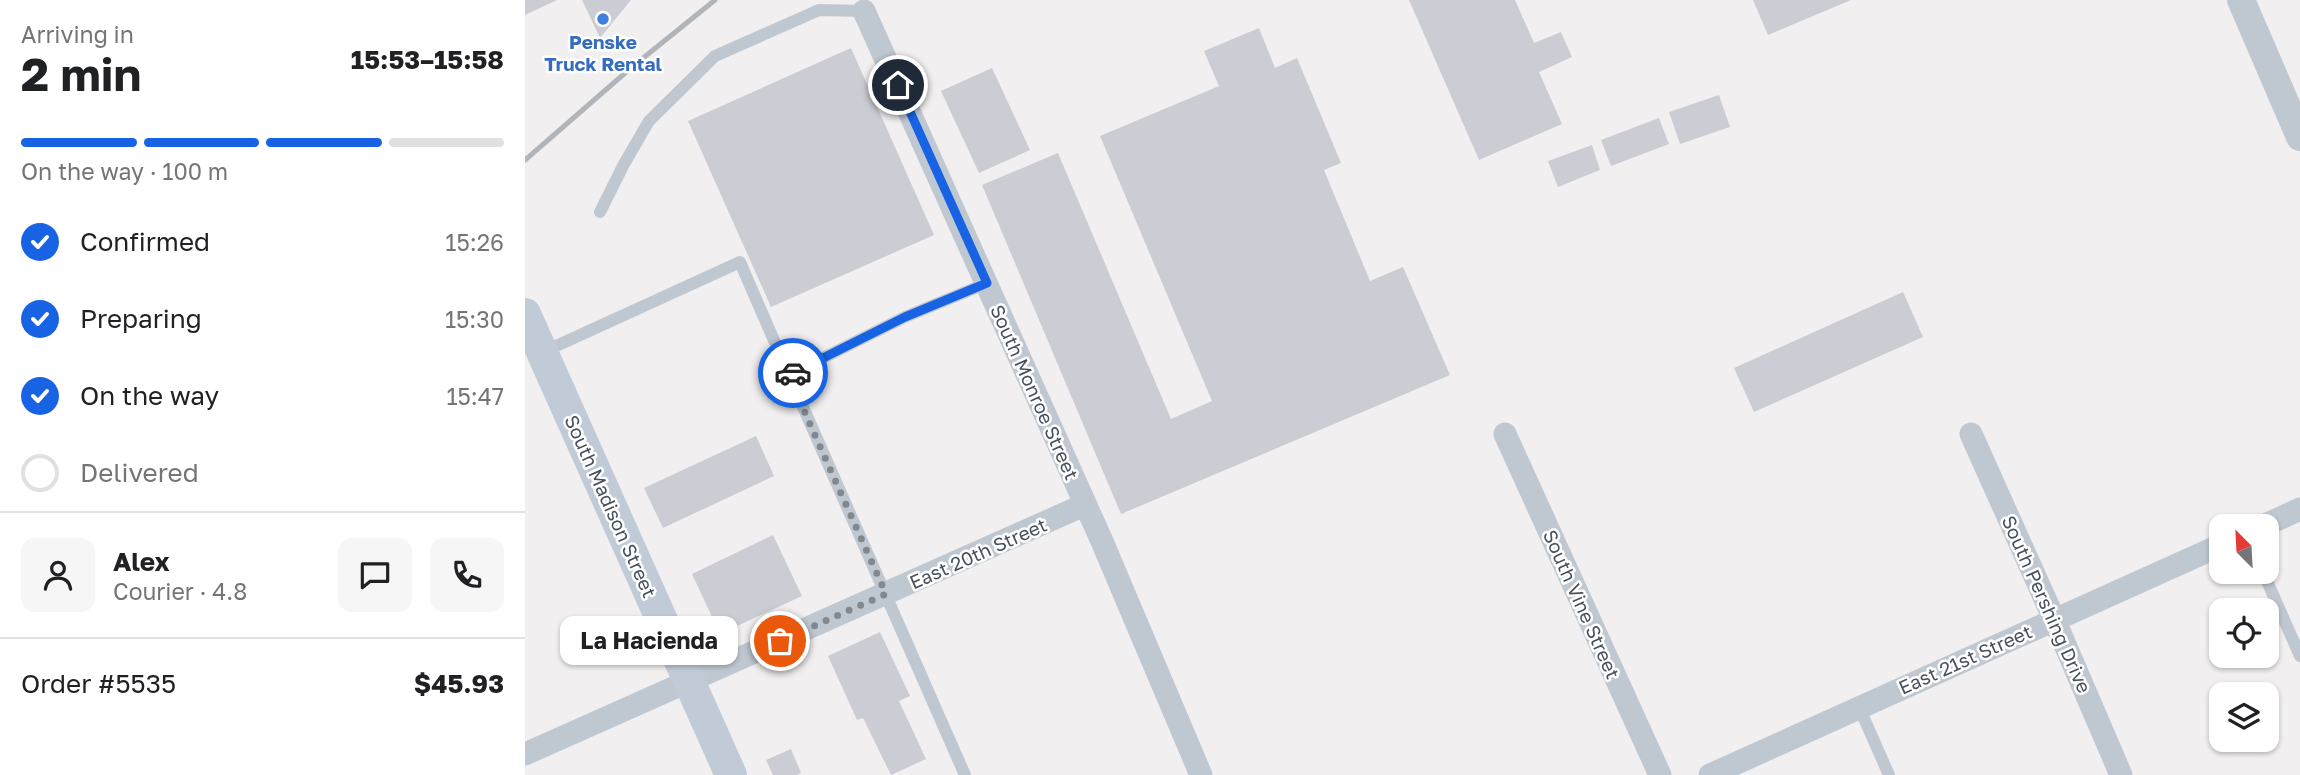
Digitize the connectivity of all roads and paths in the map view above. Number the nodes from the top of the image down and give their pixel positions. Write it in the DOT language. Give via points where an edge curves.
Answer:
graph roads {
  1 [pos="2241,0"];
  2 [pos="864,11"];
  3 [pos="2300,137"];
  4 [pos="600,212"];
  5 [pos="987,283"];
  6 [pos="525,314"];
  7 [pos="541,352"];
  8 [pos="789,375"];
  9 [pos="1505,434"];
  10 [pos="1971,434"];
  11 [pos="1084,505"];
  12 [pos="2300,509"];
  13 [pos="2279,519"];
  14 [pos="2209,550"];
  15 [pos="2268,584"];
  16 [pos="886,594"];
  17 [pos="2054,619"];
  18 [pos="2300,656"];
  19 [pos="689,681"];
  20 [pos="1859,707"];
  21 [pos="525,754"];
  22 [pos="731,775"];
  23 [pos="965,775"];
  24 [pos="1202,775"];
  25 [pos="1660,775"];
  26 [pos="1710,775"];
  27 [pos="1889,775"];
  28 [pos="2121,775"];
  1 -- 3 [label="street"];
  2 -- 4 [label="lane" via="819,10 715,56 649,121"];
  2 -- 5 [label="street, South Monroe Street"];
  5 -- 8 [label="lane" via="905,317"];
  5 -- 11 [label="street, South Monroe Street"];
  6 -- 7 [label="main road, South Madison Street"];
  7 -- 8 [label="lane" via="740,262"];
  7 -- 19 [label="main road, South Madison Street"];
  8 -- 16 [label="lane"];
  9 -- 25 [label="street, South Vine Street"];
  10 -- 17 [label="street, South Pershing Drive"];
  11 -- 16 [label="street, East 20th Street"];
  11 -- 24 [label="street, South Monroe Street"];
  12 -- 13 [label="street"];
  14 -- 17 [label="street, East 21st Street"];
  15 -- 18 [label="lane"];
  16 -- 19 [label="street, East 20th Street"];
  16 -- 23 [label="lane"];
  17 -- 20 [label="street, East 21st Street"];
  17 -- 28 [label="street, South Pershing Drive"];
  19 -- 21 [label="street, East 20th Street"];
  19 -- 22 [label="main road, South Madison Street"];
  20 -- 26 [label="street, East 21st Street"];
  20 -- 27 [label="lane"];
}
